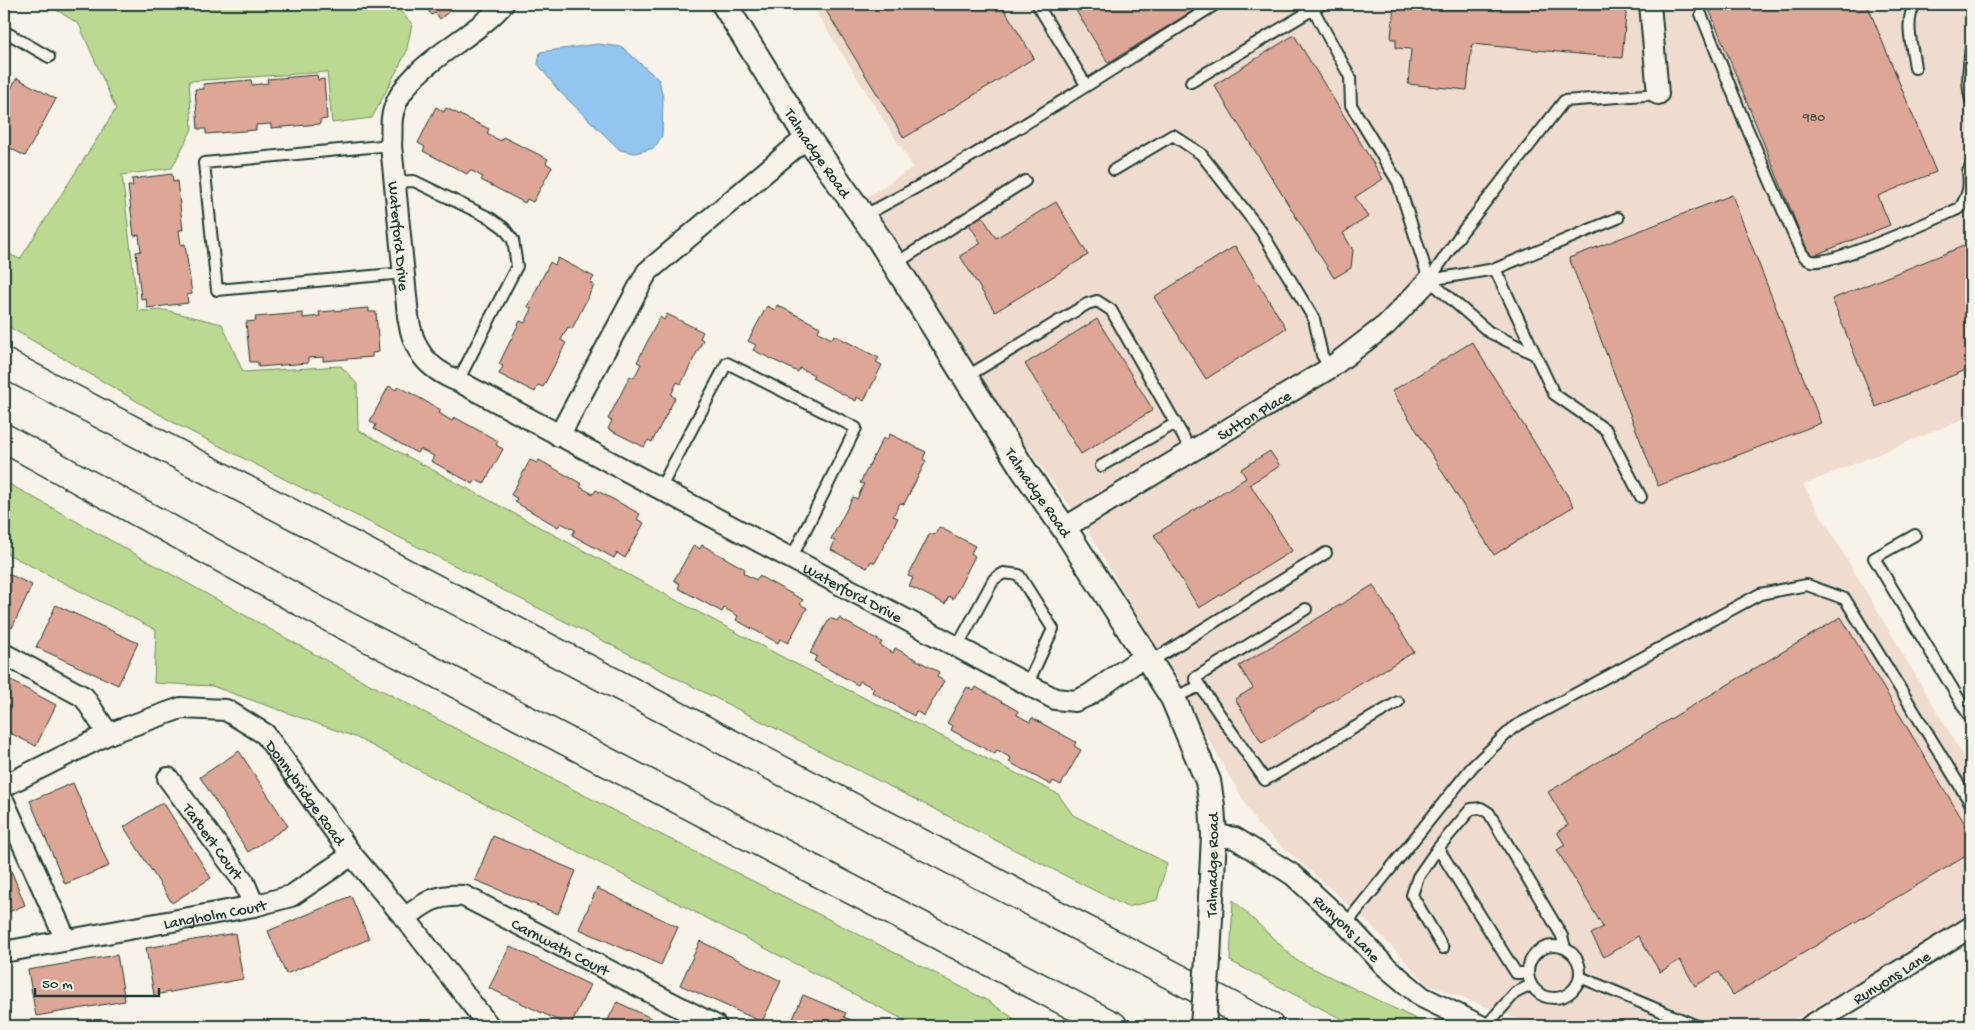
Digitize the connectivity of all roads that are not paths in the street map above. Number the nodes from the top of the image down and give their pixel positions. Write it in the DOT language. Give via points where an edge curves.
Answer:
graph roads {
  1 [pos="504,4"];
  2 [pos="724,4"];
  3 [pos="1037,4"];
  4 [pos="1216,4"];
  5 [pos="1650,4"];
  6 [pos="1916,4"];
  7 [pos="1318,6"];
  8 [pos="1701,14"];
  9 [pos="4,31"];
  10 [pos="1971,47"];
  11 [pos="49,57"];
  12 [pos="1915,68"];
  13 [pos="1191,82"];
  14 [pos="1086,85"];
  15 [pos="1658,94"];
  16 [pos="1971,100"];
  17 [pos="807,137"];
  18 [pos="391,145"];
  19 [pos="1971,166"];
  20 [pos="1114,170"];
  21 [pos="1025,181"];
  22 [pos="395,182"];
  23 [pos="863,216"];
  24 [pos="1618,218"];
  25 [pos="895,264"];
  26 [pos="1495,269"];
  27 [pos="404,273"];
  28 [pos="1429,280"];
  29 [pos="1536,355"];
  30 [pos="4,363"];
  31 [pos="1330,368"];
  32 [pos="966,378"];
  33 [pos="458,381"];
  34 [pos="1176,423"];
  35 [pos="558,436"];
  36 [pos="4,438"];
  37 [pos="1192,452"];
  38 [pos="1100,466"];
  39 [pos="660,490"];
  40 [pos="1640,497"];
  41 [pos="1064,528"];
  42 [pos="1915,535"];
  43 [pos="1326,553"];
  44 [pos="791,559"];
  45 [pos="1306,609"];
  46 [pos="957,647"];
  47 [pos="4,654"];
  48 [pos="1148,658"];
  49 [pos="1028,683"];
  50 [pos="1200,686"];
  51 [pos="1173,698"];
  52 [pos="1398,702"];
  53 [pos="1971,719"];
  54 [pos="108,734"];
  55 [pos="168,778"];
  56 [pos="4,786"];
  57 [pos="4,802"];
  58 [pos="1971,804"];
  59 [pos="1214,835"];
  60 [pos="1438,848"];
  61 [pos="352,855"];
  62 [pos="254,906"];
  63 [pos="405,918"];
  64 [pos="1346,924"];
  65 [pos="1971,927"];
  66 [pos="66,940"];
  67 [pos="1442,948"];
  68 [pos="1565,948"];
  69 [pos="9,952"];
  70 [pos="1528,974"];
  71 [pos="1580,978"];
  72 [pos="1531,985"];
  73 [pos="489,1026"];
  74 [pos="716,1026"];
  75 [pos="1113,1026"];
  76 [pos="1202,1026"];
  77 [pos="1269,1026"];
  78 [pos="1481,1026"];
  79 [pos="1486,1026"];
  80 [pos="1697,1026"];
  81 [pos="1810,1026"];
  1 -- 18 [label="street, Waterford Drive" via="424,68 407,86 397,100 392,117"];
  2 -- 17 [label="street, Talmadge Road"];
  3 -- 14 [label="lane"];
  4 -- 14 [label="lane"];
  5 -- 15 [label="street"];
  6 -- 12 [label="lane" via="1912,9 1910,31"];
  7 -- 13 [label="lane"];
  7 -- 28 [label="lane" via="1350,77 1350,105 1398,182"];
  8 -- 19 [label="lane" via="1751,138 1806,259 1813,262 1841,256 1960,208 1968,195"];
  9 -- 11 [label="lane"];
  10 -- 16 [label="lane" via="1968,73"];
  14 -- 23 [label="lane" via="904,195"];
  15 -- 28 [label="lane" via="1564,101 1462,232"];
  17 -- 23 [label="street, Talmadge Road"];
  17 -- 35 [label="street" via="647,272"];
  18 -- 22 [label="street, Waterford Drive"];
  18 -- 27 [label="lane" via="204,164 217,290"];
  20 -- 31 [label="lane" via="1173,135 1200,154 1261,231 1314,319 1322,355"];
  21 -- 25 [label="lane"];
  22 -- 27 [label="street, Waterford Drive"];
  22 -- 33 [label="lane" via="414,181 490,218 513,240 517,266"];
  23 -- 25 [label="street, Talmadge Road"];
  24 -- 26 [label="lane"];
  25 -- 32 [label="street, Talmadge Road"];
  26 -- 28 [label="lane"];
  26 -- 29 [label="lane"];
  27 -- 33 [label="street, Waterford Drive" via="414,343 426,362 440,374"];
  28 -- 29 [label="lane" via="1489,332"];
  28 -- 31 [label="street, Sutton Place" via="1386,325"];
  29 -- 40 [label="lane" via="1554,394 1606,430"];
  30 -- 77 [label="highway"];
  31 -- 37 [label="street, Sutton Place"];
  32 -- 34 [label="lane" via="1097,301 1111,310"];
  32 -- 41 [label="street, Talmadge Road"];
  33 -- 35 [label="street, Waterford Drive"];
  34 -- 37 [label="lane"];
  34 -- 38 [label="lane"];
  35 -- 39 [label="street, Waterford Drive"];
  36 -- 75 [label="highway" via="331,618"];
  37 -- 41 [label="street, Sutton Place"];
  39 -- 44 [label="street, Waterford Drive"];
  39 -- 44 [label="lane" via="727,364 856,428"];
  41 -- 48 [label="street, Talmadge Road"];
  42 -- 53 [label="lane" via="1874,558"];
  43 -- 48 [label="lane"];
  44 -- 46 [label="street, Waterford Drive"];
  45 -- 50 [label="lane" via="1195,678"];
  46 -- 49 [label="street, Waterford Drive"];
  46 -- 49 [label="lane" via="994,579 1004,573 1019,575 1053,629"];
  47 -- 54 [label="street" via="84,697"];
  48 -- 49 [label="street, Waterford Drive" via="1075,701 1055,699"];
  48 -- 51 [label="street, Talmadge Road"];
  50 -- 51 [label="lane"];
  50 -- 52 [label="lane" via="1266,780"];
  51 -- 59 [label="street, Talmadge Road" via="1208,781"];
  54 -- 56 [label="street, Donnybridge Road"];
  54 -- 61 [label="street, Donnybridge Road" via="181,708 226,710 265,734"];
  55 -- 62 [label="street, Tarbert Court" via="244,882"];
  57 -- 66 [label="street"];
  58 -- 64 [label="lane" via="1845,599 1807,585 1760,594 1514,727 1472,767"];
  59 -- 64 [label="street, Runyons Lane" via="1245,843 1293,876"];
  59 -- 76 [label="street, Talmadge Road, bridge"];
  60 -- 67 [label="lane" via="1418,877 1412,894"];
  60 -- 68 [label="lane" via="1470,809 1480,808 1489,813 1562,936"];
  60 -- 70 [label="lane" via="1516,973"];
  61 -- 62 [label="street, Langholm Court" via="290,896"];
  61 -- 63 [label="street, Donnybridge Road"];
  62 -- 66 [label="street, Langholm Court"];
  63 -- 73 [label="street, Donnybridge Road"];
  63 -- 74 [label="street, Carnwath Court" via="421,905 444,894 464,896"];
  64 -- 78 [label="street, Runyons Lane" via="1385,966 1422,997"];
  65 -- 81 [label="street, Runyons Lane"];
  66 -- 69 [label="street, Langholm Court"];
  68 -- 70 [label="lane" via="1552,946 1539,950 1530,960"];
  68 -- 71 [label="lane" via="1578,960"];
  70 -- 72 [label="lane"];
  71 -- 72 [label="lane" via="1574,990 1554,999 1541,995"];
  71 -- 80 [label="lane"];
  72 -- 79 [label="lane" via="1515,993"];
}
